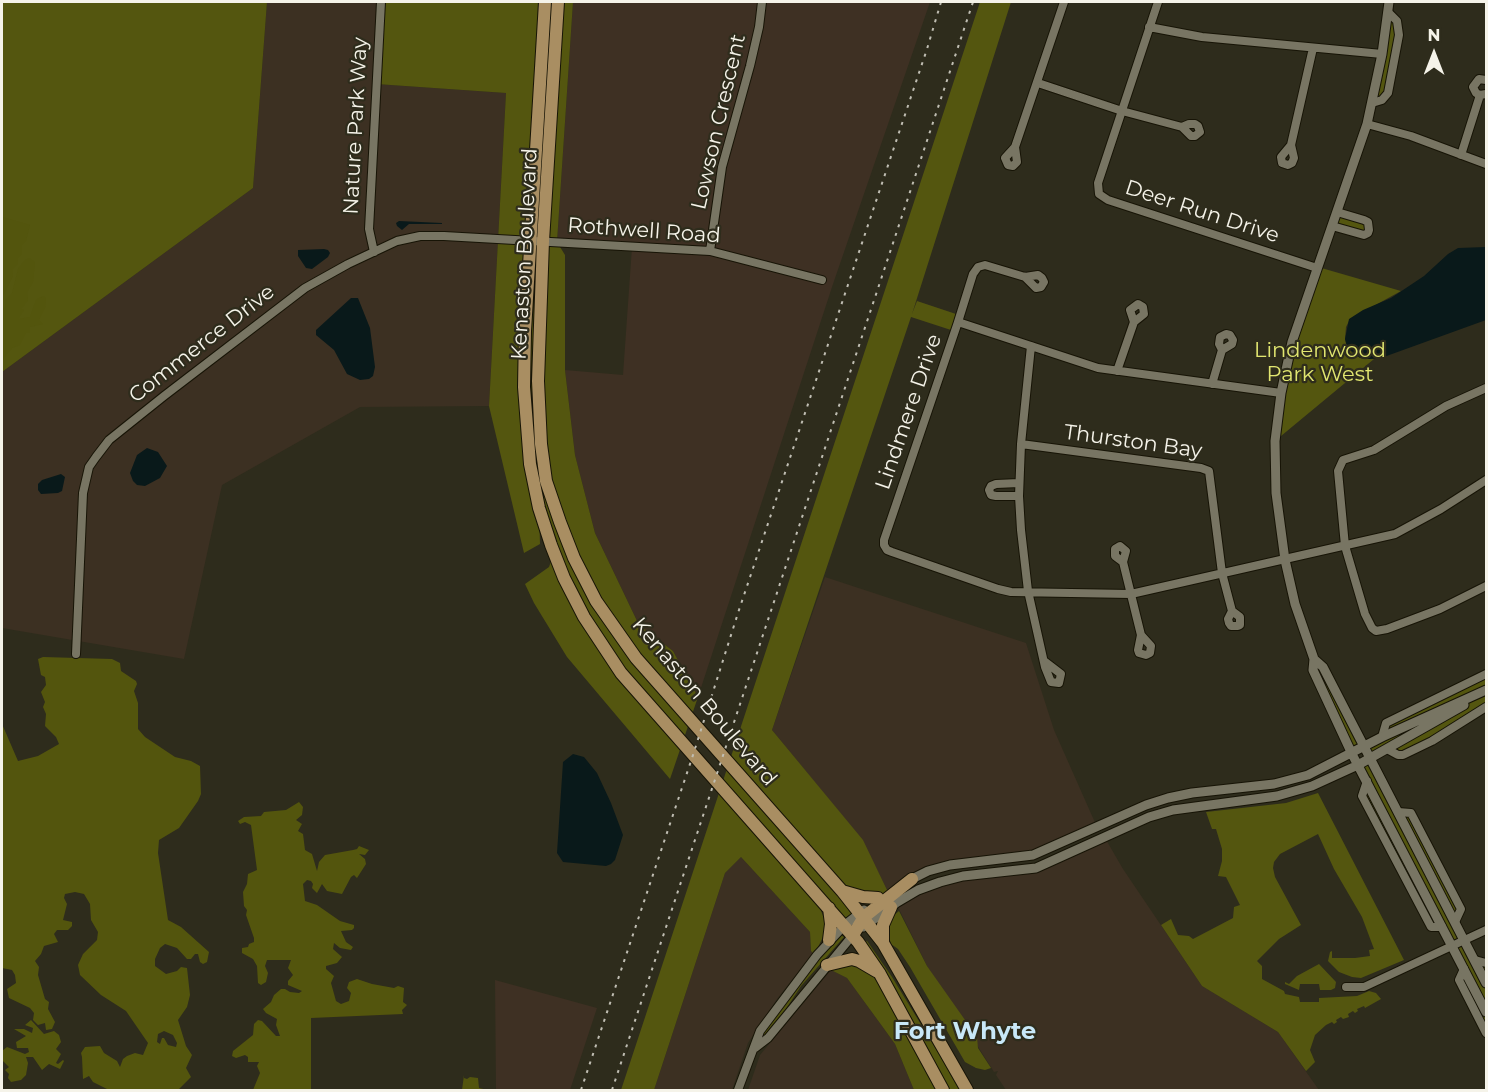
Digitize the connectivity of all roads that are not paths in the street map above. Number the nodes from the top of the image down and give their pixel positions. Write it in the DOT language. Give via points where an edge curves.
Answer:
graph roads {
  1 [pos="381,2"];
  2 [pos="545,2"];
  3 [pos="558,2"];
  4 [pos="762,2"];
  5 [pos="1064,2"];
  6 [pos="1158,2"];
  7 [pos="1389,2"];
  8 [pos="1388,12"];
  9 [pos="1149,27"];
  10 [pos="1313,48"];
  11 [pos="1382,54"];
  12 [pos="1486,80"];
  13 [pos="1038,83"];
  14 [pos="1483,95"];
  15 [pos="1372,103"];
  16 [pos="1122,111"];
  17 [pos="1367,124"];
  18 [pos="1182,127"];
  19 [pos="1291,145"];
  20 [pos="1015,147"];
  21 [pos="1461,155"];
  22 [pos="1486,164"];
  23 [pos="1337,212"];
  24 [pos="1332,226"];
  25 [pos="537,241"];
  26 [pos="710,251"];
  27 [pos="374,252"];
  28 [pos="1317,268"];
  29 [pos="1025,277"];
  30 [pos="822,280"];
  31 [pos="958,322"];
  32 [pos="1134,322"];
  33 [pos="1031,346"];
  34 [pos="1222,351"];
  35 [pos="1117,371"];
  36 [pos="1212,384"];
  37 [pos="1486,388"];
  38 [pos="1281,393"];
  39 [pos="1020,444"];
  40 [pos="1486,480"];
  41 [pos="1019,483"];
  42 [pos="1019,496"];
  43 [pos="1345,546"];
  44 [pos="1285,560"];
  45 [pos="1123,562"];
  46 [pos="1222,573"];
  47 [pos="1486,586"];
  48 [pos="1028,591"];
  49 [pos="1131,594"];
  50 [pos="1232,611"];
  51 [pos="1141,634"];
  52 [pos="76,654"];
  53 [pos="1314,659"];
  54 [pos="1044,661"];
  55 [pos="1486,674"];
  56 [pos="1482,692"];
  57 [pos="1486,707"];
  58 [pos="1382,737"];
  59 [pos="1365,747"];
  60 [pos="1387,749"];
  61 [pos="1352,754"];
  62 [pos="1370,758"];
  63 [pos="1359,765"];
  64 [pos="912,879"];
  65 [pos="842,891"];
  66 [pos="878,898"];
  67 [pos="828,907"];
  68 [pos="891,907"];
  69 [pos="864,918"];
  70 [pos="849,930"];
  71 [pos="1486,930"];
  72 [pos="829,940"];
  73 [pos="1465,941"];
  74 [pos="884,943"];
  75 [pos="1452,947"];
  76 [pos="1475,960"];
  77 [pos="1486,963"];
  78 [pos="827,965"];
  79 [pos="1464,969"];
  80 [pos="880,974"];
  81 [pos="1486,983"];
  82 [pos="1346,987"];
  83 [pos="1486,1012"];
  84 [pos="1486,1033"];
  85 [pos="755,1048"];
  86 [pos="738,1090"];
  87 [pos="943,1090"];
  88 [pos="967,1090"];
  1 -- 27 [label="street, Nature Park Way" via="369,229"];
  2 -- 25 [label="main road, Kenaston Boulevard"];
  3 -- 25 [label="main road, Kenaston Boulevard"];
  4 -- 26 [label="street, Lowson Crescent" via="750,66 722,167"];
  5 -- 13 [label="street"];
  6 -- 9 [label="street, Deer Run Drive"];
  7 -- 8 [label="street"];
  8 -- 11 [label="street"];
  8 -- 15 [label="street" via="1397,21 1399,35 1388,93"];
  9 -- 10 [label="street" via="1202,37"];
  9 -- 16 [label="street, Deer Run Drive"];
  10 -- 11 [label="street"];
  10 -- 19 [label="street"];
  11 -- 15 [label="street"];
  12 -- 14 [label="street" via="1479,79 1474,84 1474,90"];
  13 -- 16 [label="street"];
  13 -- 20 [label="street"];
  14 -- 21 [label="street"];
  15 -- 17 [label="street"];
  16 -- 18 [label="street"];
  16 -- 28 [label="street, Deer Run Drive" via="1098,183 1101,197"];
  17 -- 21 [label="street"];
  17 -- 23 [label="street"];
  21 -- 22 [label="street"];
  23 -- 24 [label="street"];
  23 -- 24 [label="street" via="1368,222 1368,233"];
  24 -- 28 [label="street"];
  25 -- 26 [label="street, Rothwell Road"];
  25 -- 27 [label="street, Commerce Drive" via="420,236"];
  25 -- 65 [label="main road, Kenaston Boulevard" via="541,444 546,481 574,558 596,601 636,658"];
  25 -- 67 [label="main road, Kenaston Boulevard" via="525,331 530,464 539,508 564,578 621,673"];
  26 -- 30 [label="street, Rothwell Road"];
  27 -- 52 [label="street, Commerce Drive" via="305,288 129,423 96,457 89,467 83,494"];
  28 -- 38 [label="street" via="1292,342"];
  29 -- 31 [label="street" via="988,266 978,267"];
  31 -- 33 [label="street, Lindmere Drive"];
  31 -- 48 [label="street, Lindmere Drive" via="884,545 892,552 998,589"];
  32 -- 35 [label="street"];
  33 -- 35 [label="street, Lindmere Drive"];
  33 -- 39 [label="street"];
  34 -- 36 [label="street"];
  35 -- 36 [label="street, Lindmere Drive"];
  36 -- 38 [label="street, Lindmere Drive"];
  37 -- 43 [label="street" via="1446,406 1374,450 1341,462 1338,485"];
  38 -- 44 [label="street" via="1275,441 1276,494"];
  39 -- 41 [label="street"];
  39 -- 46 [label="street, Thurston Bay" via="1205,469 1210,474"];
  40 -- 43 [label="street" via="1410,527"];
  41 -- 42 [label="street"];
  41 -- 42 [label="street" via="996,483 989,490 991,495"];
  42 -- 48 [label="street"];
  43 -- 44 [label="street"];
  43 -- 47 [label="street" via="1365,614 1376,631 1440,609"];
  44 -- 46 [label="street"];
  44 -- 53 [label="street"];
  45 -- 49 [label="street"];
  46 -- 49 [label="street"];
  46 -- 50 [label="street"];
  48 -- 49 [label="street"];
  48 -- 54 [label="street"];
  49 -- 51 [label="street"];
  53 -- 59 [label="street" via="1323,667"];
  53 -- 61 [label="street" via="1313,670"];
  55 -- 58 [label="street" via="1386,723"];
  56 -- 58 [label="street"];
  56 -- 60 [label="street"];
  57 -- 60 [label="street" via="1403,755"];
  58 -- 59 [label="street"];
  59 -- 61 [label="street"];
  59 -- 62 [label="street"];
  60 -- 62 [label="street"];
  61 -- 63 [label="street"];
  61 -- 64 [label="street" via="1292,780 1156,801 1033,855 950,865"];
  62 -- 63 [label="street"];
  62 -- 73 [label="street"];
  63 -- 68 [label="street" via="1286,794 1149,817 1036,868 940,882"];
  63 -- 75 [label="street"];
  64 -- 66 [label="street"];
  64 -- 69 [label="main road"];
  65 -- 66 [label="main road"];
  65 -- 69 [label="main road, Kenaston Boulevard"];
  66 -- 69 [label="street"];
  67 -- 70 [label="main road, Kenaston Boulevard"];
  67 -- 72 [label="main road"];
  68 -- 69 [label="street"];
  68 -- 74 [label="main road" via="883,925"];
  69 -- 70 [label="main road"];
  69 -- 74 [label="main road, Kenaston Boulevard"];
  70 -- 72 [label="street"];
  70 -- 78 [label="street"];
  70 -- 80 [label="main road, Kenaston Boulevard"];
  71 -- 73 [label="street"];
  72 -- 85 [label="street" via="760,1031"];
  73 -- 75 [label="street"];
  73 -- 76 [label="street"];
  74 -- 88 [label="main road, Kenaston Boulevard"];
  75 -- 79 [label="street"];
  75 -- 82 [label="street" via="1364,987"];
  76 -- 77 [label="street"];
  76 -- 81 [label="street"];
  78 -- 80 [label="main road" via="852,959"];
  78 -- 85 [label="street" via="768,1038"];
  79 -- 83 [label="street"];
  79 -- 84 [label="street" via="1459,980"];
  80 -- 87 [label="main road, Kenaston Boulevard"];
  85 -- 86 [label="street"];
}
